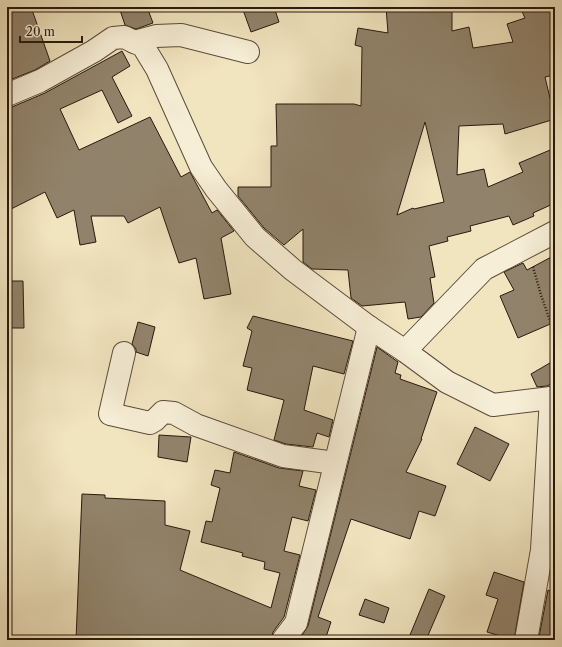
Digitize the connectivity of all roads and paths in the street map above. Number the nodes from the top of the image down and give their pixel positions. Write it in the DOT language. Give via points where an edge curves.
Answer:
graph roads {
  1 [pos="134,42"];
  2 [pos="248,52"];
  3 [pos="7,95"];
  4 [pos="555,232"];
  5 [pos="527,248"];
  6 [pos="369,327"];
  7 [pos="555,335"];
  8 [pos="405,351"];
  9 [pos="124,353"];
  10 [pos="553,399"];
  11 [pos="335,463"];
  12 [pos="283,640"];
  13 [pos="526,640"];
  1 -- 2 [label="street" via="156,36 181,35"];
  1 -- 3 [label="street" via="124,37 113,38 40,81"];
  1 -- 6 [label="street" via="143,46 157,69 201,167 250,231 293,270"];
  4 -- 5 [label="street"];
  5 -- 7 [label="path"];
  5 -- 8 [label="street" via="484,270"];
  6 -- 8 [label="street"];
  6 -- 11 [label="street"];
  8 -- 10 [label="street" via="447,382 493,405"];
  9 -- 11 [label="street" via="110,414 150,423 163,412 174,413 196,425 283,456"];
  10 -- 13 [label="street" via="542,550"];
  11 -- 12 [label="street" via="296,623"];
}
